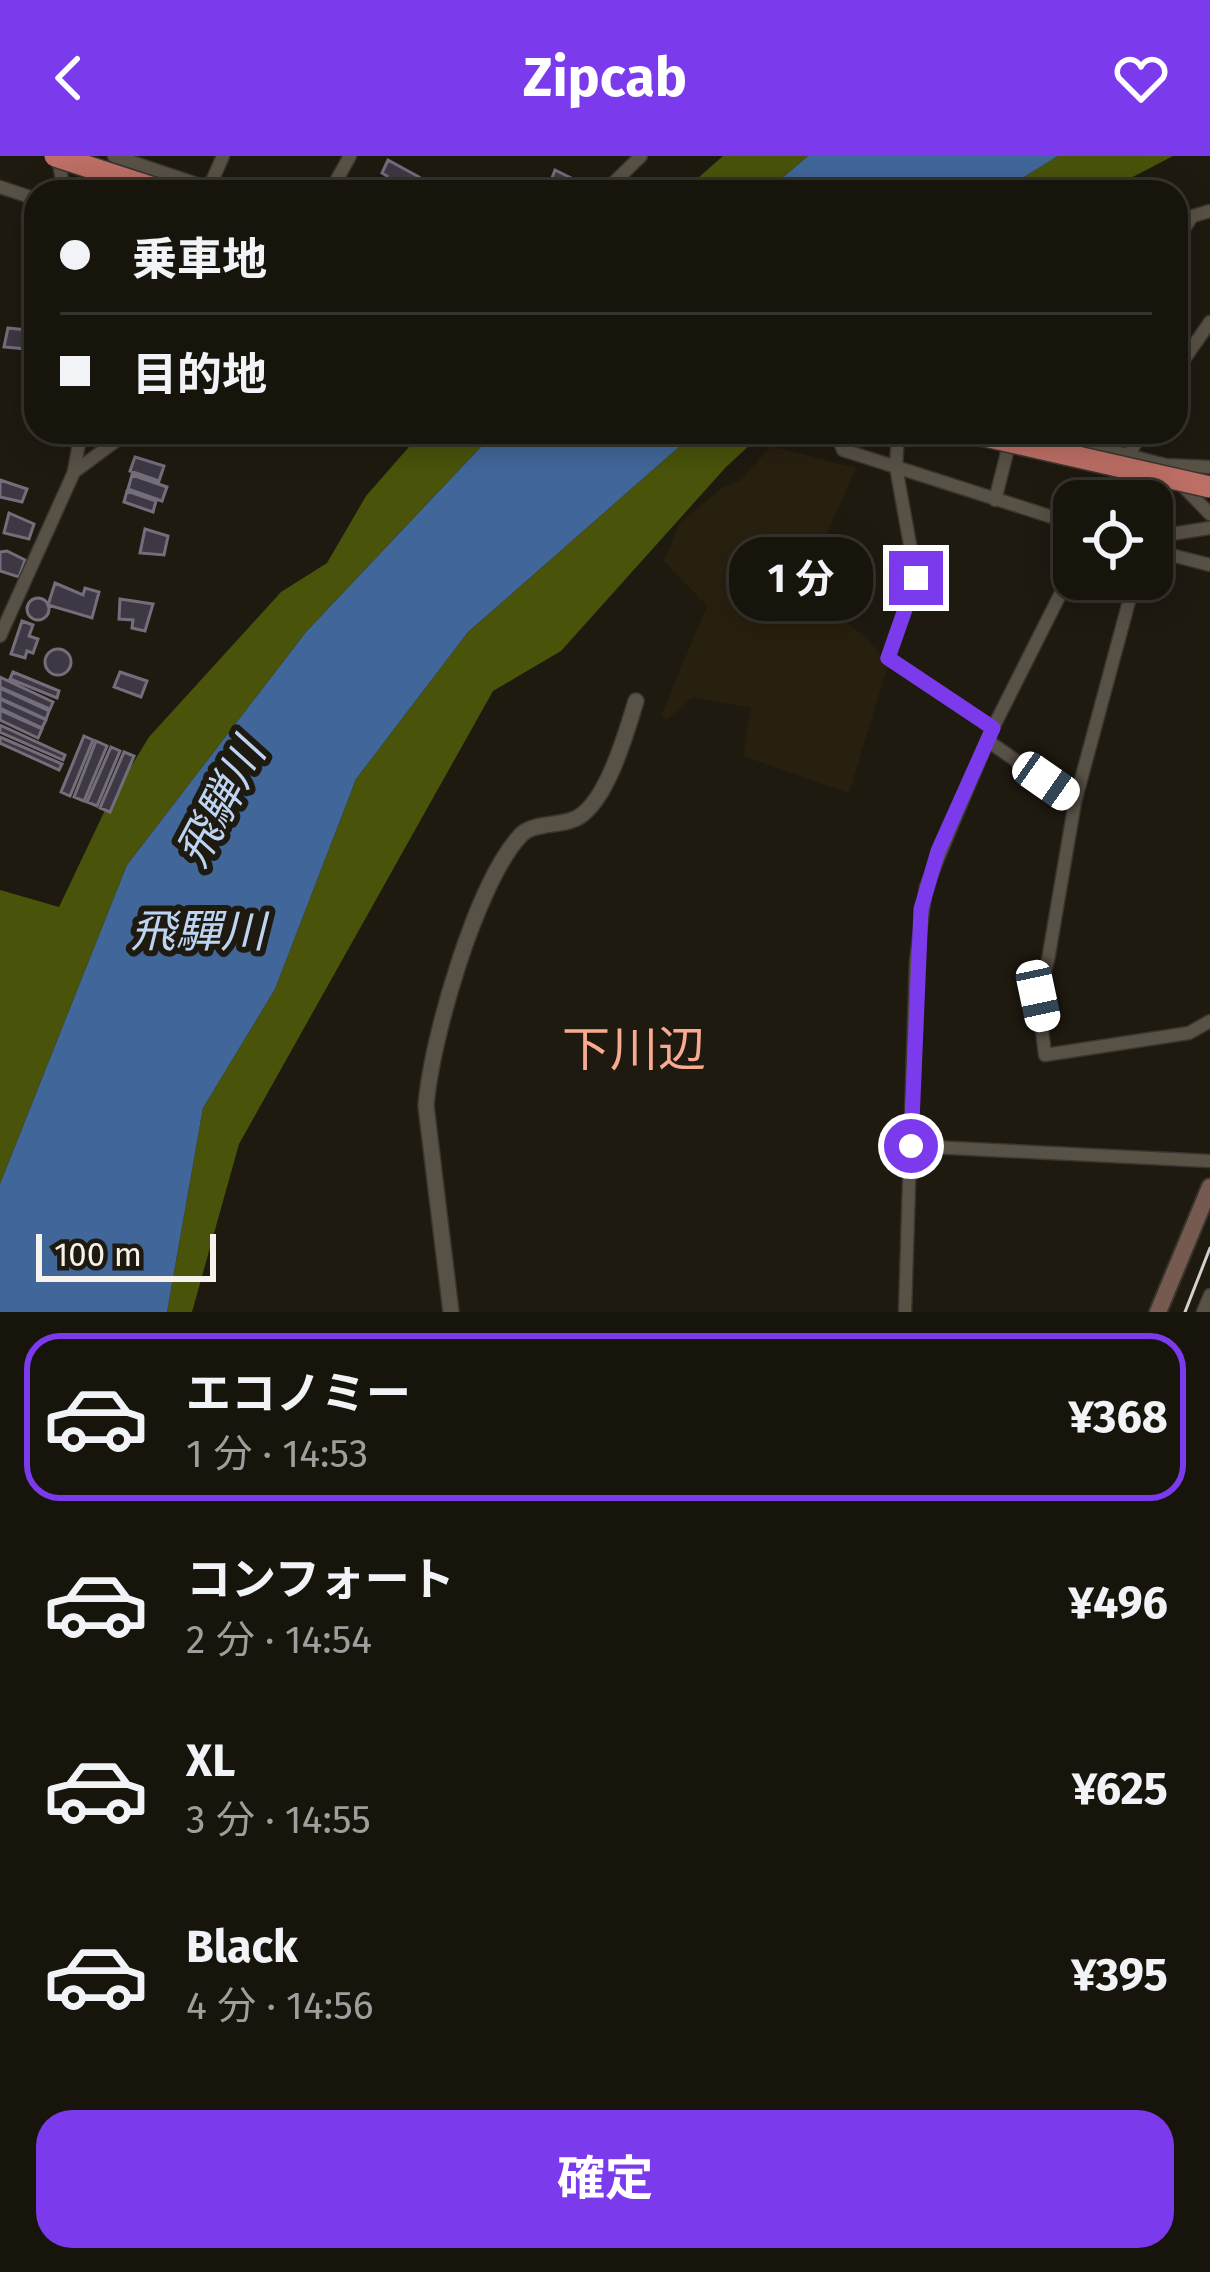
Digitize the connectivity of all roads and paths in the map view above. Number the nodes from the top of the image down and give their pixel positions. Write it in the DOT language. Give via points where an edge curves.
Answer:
graph roads {
  1 [pos="56,156"];
  2 [pos="114,156"];
  3 [pos="641,156"];
  4 [pos="129,180"];
  5 [pos="185,180"];
  6 [pos="616,180"];
  7 [pos="1210,322"];
  8 [pos="1188,354"];
  9 [pos="79,444"];
  10 [pos="112,444"];
  11 [pos="840,444"];
  12 [pos="897,444"];
  13 [pos="1009,444"];
  14 [pos="1020,444"];
  15 [pos="1094,444"];
  16 [pos="1134,444"];
  17 [pos="1128,455"];
  18 [pos="1166,465"];
  19 [pos="896,467"];
  20 [pos="1210,467"];
  21 [pos="74,472"];
  22 [pos="1116,480"];
  23 [pos="1210,487"];
  24 [pos="995,500"];
  25 [pos="1210,514"];
  26 [pos="1053,518"];
  27 [pos="1210,529"];
  28 [pos="1173,534"];
  29 [pos="1173,555"];
  30 [pos="1210,565"];
  31 [pos="1057,600"];
  32 [pos="1129,600"];
  33 [pos="6,608"];
  34 [pos="0,636"];
  35 [pos="636,701"];
  36 [pos="990,734"];
  37 [pos="1075,802"];
  38 [pos="1210,1021"];
  39 [pos="911,1146"];
  40 [pos="1210,1161"];
  41 [pos="1210,1186"];
  42 [pos="1210,1295"];
  43 [pos="451,1312"];
  44 [pos="905,1312"];
  45 [pos="1158,1312"];
  46 [pos="1204,1312"];
  1 -- 4 [label="highway, bridge"];
  2 -- 5 [label="street"];
  3 -- 6 [label="street"];
  7 -- 8 [label="street"];
  9 -- 21 [label="street"];
  10 -- 21 [label="street"];
  11 -- 19 [label="street"];
  12 -- 19 [label="street"];
  13 -- 24 [label="street"];
  14 -- 23 [label="highway, bridge"];
  15 -- 17 [label="street"];
  16 -- 17 [label="street"];
  17 -- 18 [label="street"];
  17 -- 22 [label="street"];
  18 -- 20 [label="street"];
  18 -- 25 [label="street"];
  19 -- 24 [label="street"];
  19 -- 36 [label="street" via="916,578 888,658"];
  21 -- 33 [label="street"];
  24 -- 26 [label="street"];
  27 -- 28 [label="street"];
  29 -- 30 [label="street"];
  31 -- 36 [label="street"];
  32 -- 37 [label="street"];
  33 -- 34 [label="street"];
  35 -- 43 [label="street" via="599,796 586,813 517,839 457,968 426,1106"];
  36 -- 37 [label="street"];
  36 -- 39 [label="street" via="921,909"];
  37 -- 38 [label="street" via="1038,996 1046,1055 1189,1033"];
  39 -- 40 [label="street"];
  39 -- 44 [label="street"];
  41 -- 45 [label="main road"];
  42 -- 46 [label="street"];
}
